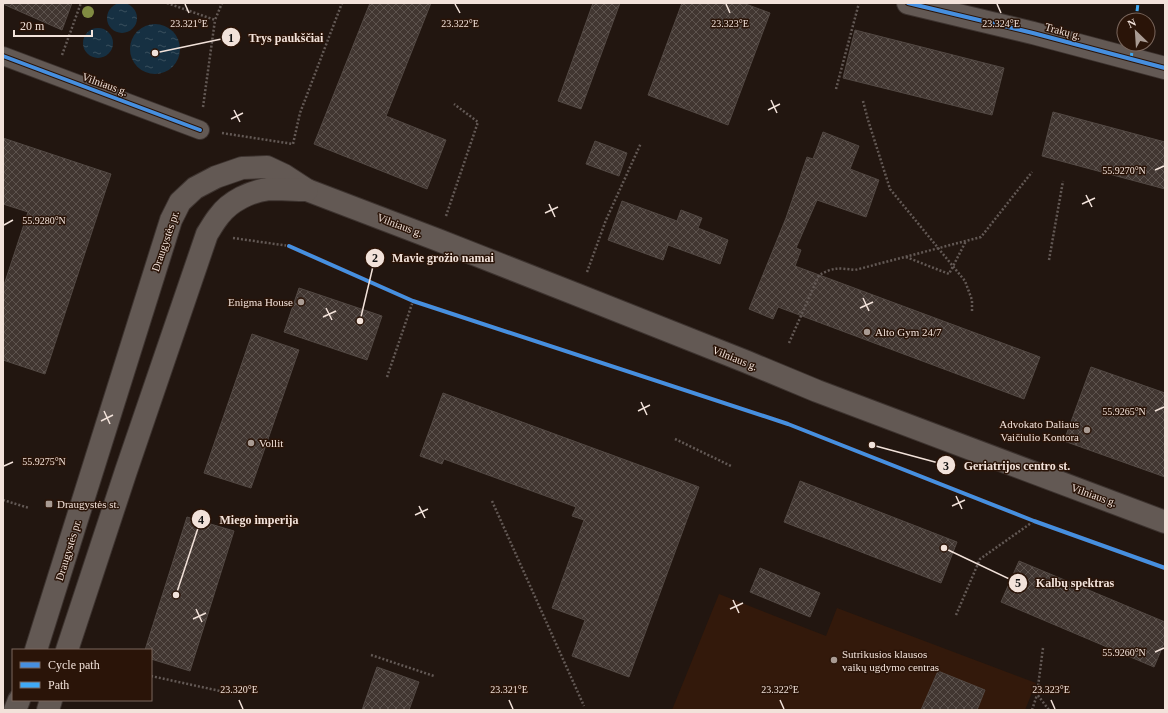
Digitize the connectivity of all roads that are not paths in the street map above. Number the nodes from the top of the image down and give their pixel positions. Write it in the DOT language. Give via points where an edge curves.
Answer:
graph roads {
  1 [pos="908,3"];
  2 [pos="3,56"];
  3 [pos="1165,68"];
  4 [pos="200,130"];
  5 [pos="307,190"];
  6 [pos="1165,522"];
  7 [pos="36,649"];
  8 [pos="67,649"];
  1 -- 3 [label="main road, Trakų g."];
  2 -- 4 [label="street, Vilniaus g."];
  5 -- 6 [label="main road, Vilniaus g." via="817,391"];
  5 -- 7 [label="main road, Draugystės pr." via="284,175 267,168 242,168 195,188 180,202 170,220"];
  5 -- 8 [label="main road" via="269,189 243,197 219,216 207,234"];
}
